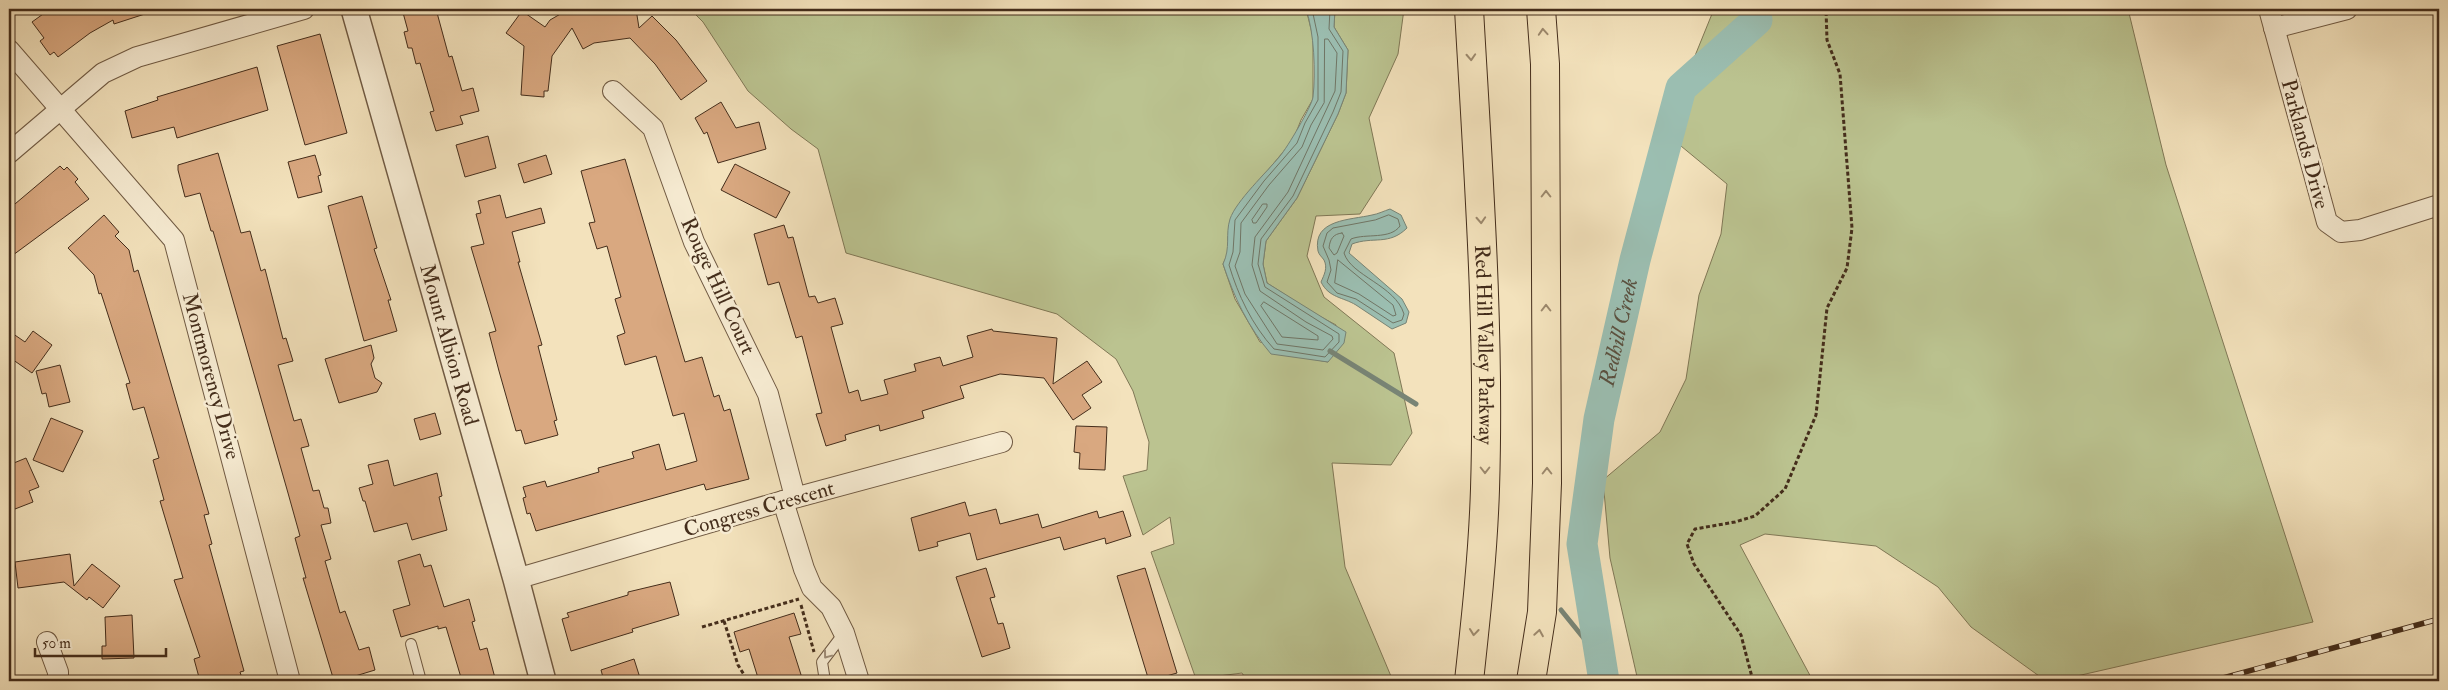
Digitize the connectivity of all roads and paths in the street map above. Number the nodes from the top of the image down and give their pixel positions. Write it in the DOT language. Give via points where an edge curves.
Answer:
graph roads {
  1 [pos="304,9"];
  2 [pos="354,9"];
  3 [pos="1469,9"];
  4 [pos="1541,9"];
  5 [pos="1826,9"];
  6 [pos="2269,9"];
  7 [pos="2347,9"];
  8 [pos="2274,28"];
  9 [pos="9,50"];
  10 [pos="613,91"];
  11 [pos="59,110"];
  12 [pos="9,153"];
  13 [pos="2439,205"];
  14 [pos="1002,442"];
  15 [pos="789,499"];
  16 [pos="516,579"];
  17 [pos="800,599"];
  18 [pos="724,621"];
  19 [pos="702,627"];
  20 [pos="844,633"];
  21 [pos="47,642"];
  22 [pos="411,644"];
  23 [pos="58,681"];
  24 [pos="290,681"];
  25 [pos="421,681"];
  26 [pos="543,681"];
  27 [pos="748,681"];
  28 [pos="825,681"];
  29 [pos="858,681"];
  30 [pos="1099,681"];
  31 [pos="1115,681"];
  32 [pos="1469,681"];
  33 [pos="1531,681"];
  34 [pos="1753,681"];
  1 -- 11 [label="street" via="137,57 102,72"];
  2 -- 16 [label="street, Mount Albion Road"];
  3 -- 32 [label="highway, Red Hill Valley Parkway, one-way" via="1482,244 1485,370 1485,488"];
  33 -- 4 [label="highway, one-way" via="1542,612 1547,483 1545,64"];
  5 -- 34 [label="path" via="1827,40 1840,74 1852,228 1847,268 1827,308 1816,415 1785,489 1755,516 1695,529 1687,544 1694,564 1742,635"];
  6 -- 8 [label="street, Parklands Drive"];
  7 -- 8 [label="street"];
  8 -- 13 [label="street, Parklands Drive" via="2327,222 2341,232 2360,230"];
  9 -- 11 [label="street, Montmorency Drive"];
  10 -- 15 [label="street, Rouge Hill Court" via="653,128 694,242 768,394"];
  11 -- 12 [label="street"];
  11 -- 24 [label="street, Montmorency Drive" via="174,240"];
  14 -- 15 [label="street, Congress Crescent"];
  15 -- 16 [label="street, Congress Crescent"];
  15 -- 20 [label="street, Rouge Hill Court" via="804,569 812,588 831,607"];
  16 -- 26 [label="street, Mount Albion Road"];
  17 -- 18 [label="path"];
  18 -- 19 [label="path"];
  18 -- 27 [label="path" via="738,665"];
  20 -- 28 [label="lane, one-way" via="822,662"];
  20 -- 29 [label="street, Rouge Hill Court"];
  21 -- 23 [label="street"];
  22 -- 25 [label="lane"];
  30 -- 31 [label="path"];
}
